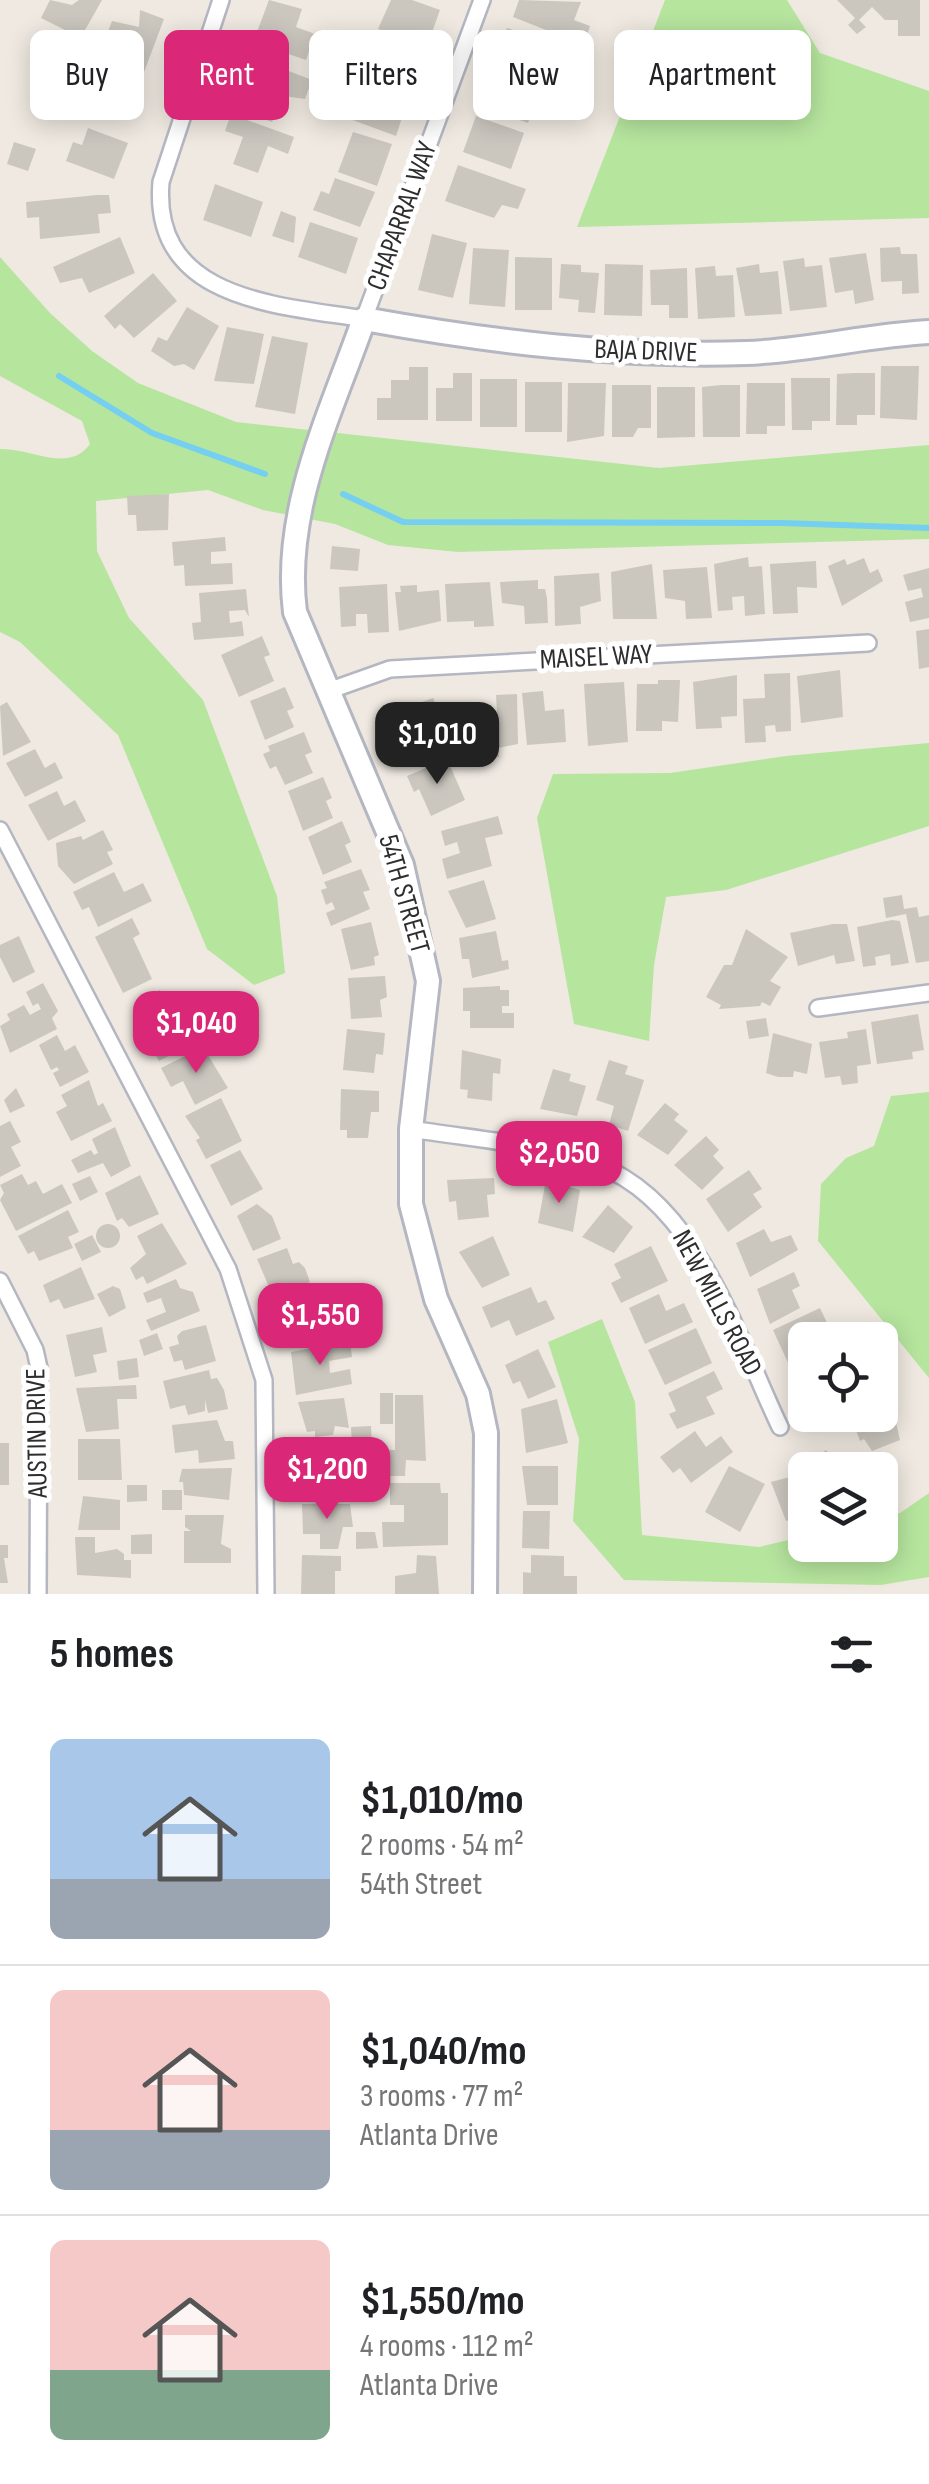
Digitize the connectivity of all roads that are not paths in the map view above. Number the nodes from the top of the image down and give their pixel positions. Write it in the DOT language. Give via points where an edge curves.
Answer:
graph roads {
  1 [pos="482,0"];
  2 [pos="216,2"];
  3 [pos="364,319"];
  4 [pos="929,332"];
  5 [pos="868,642"];
  6 [pos="328,691"];
  7 [pos="0,830"];
  8 [pos="929,994"];
  9 [pos="818,1008"];
  10 [pos="411,1129"];
  11 [pos="0,1281"];
  12 [pos="780,1427"];
  13 [pos="38,1594"];
  14 [pos="266,1594"];
  15 [pos="485,1594"];
  1 -- 3 [label="street, CHAPARRAL WAY"];
  2 -- 3 [label="street" via="161,182 161,213 171,242 214,285 254,300"];
  3 -- 4 [label="street, BAJA DRIVE" via="527,347 664,353 750,353"];
  3 -- 6 [label="street, 54TH STREET" via="295,518 295,612"];
  5 -- 6 [label="street, MAISEL WAY" via="390,668"];
  6 -- 10 [label="street, 54TH STREET" via="402,865 428,981"];
  7 -- 14 [label="street" via="228,1269 264,1380"];
  8 -- 9 [label="street"];
  10 -- 12 [label="street, NEW MILLS ROAD" via="558,1153 635,1184 679,1226 698,1256"];
  10 -- 15 [label="street, 54TH STREET" via="411,1204 436,1299 478,1394 486,1433"];
  11 -- 13 [label="street, AUSTIN DRIVE" via="39,1368"];
}
